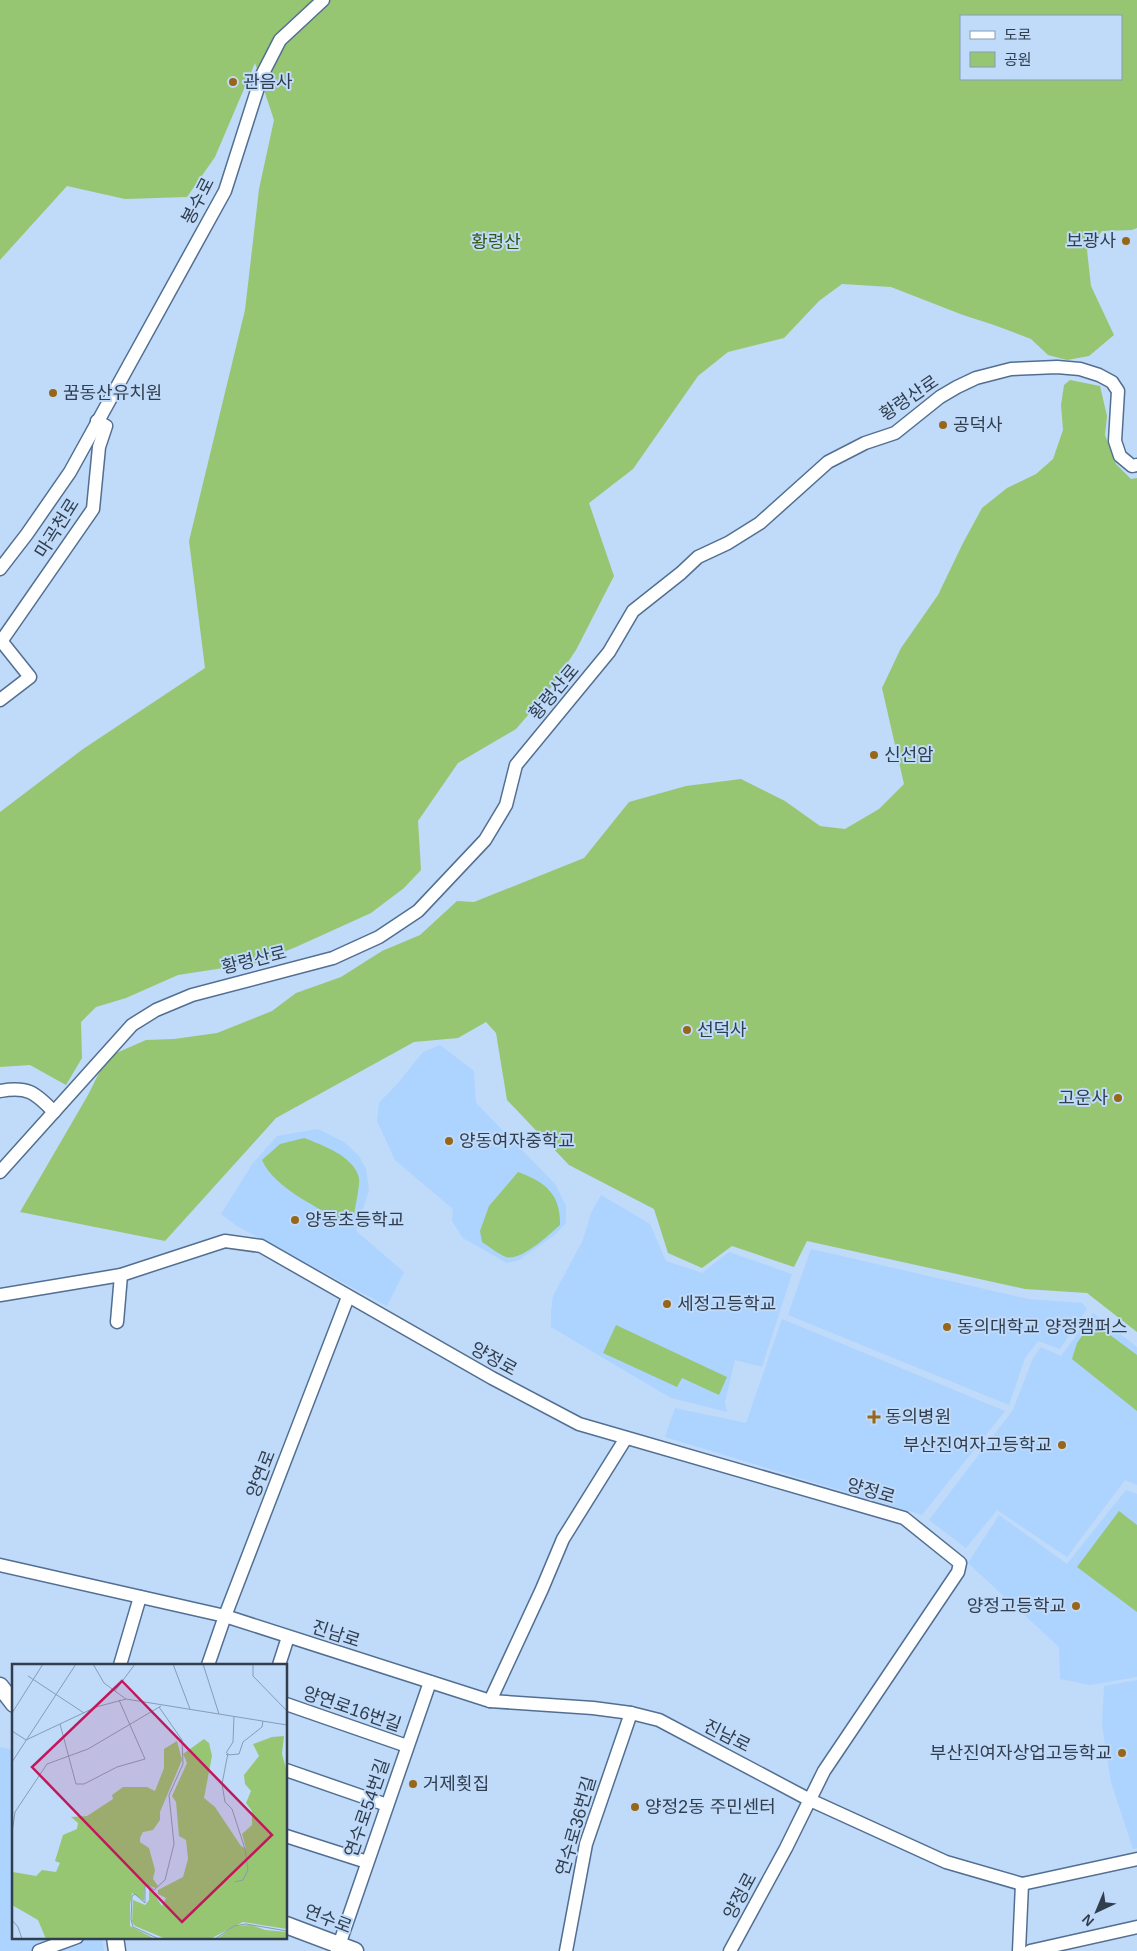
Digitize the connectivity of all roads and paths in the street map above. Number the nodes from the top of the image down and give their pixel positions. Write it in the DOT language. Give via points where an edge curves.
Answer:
graph roads {
  1 [pos="323,0"];
  2 [pos="97,421"];
  3 [pos="1137,465"];
  4 [pos="0,569"];
  5 [pos="1,643"];
  6 [pos="0,700"];
  7 [pos="0,1091"];
  8 [pos="54,1112"];
  9 [pos="0,1172"];
  10 [pos="121,1275"];
  11 [pos="0,1295"];
  12 [pos="348,1297"];
  13 [pos="116,1322"];
  14 [pos="626,1438"];
  15 [pos="0,1565"];
  16 [pos="140,1597"];
  17 [pos="225,1616"];
  18 [pos="288,1636"];
  19 [pos="120,1664"];
  20 [pos="208,1664"];
  21 [pos="279,1664"];
  22 [pos="430,1682"];
  23 [pos="0,1686"];
  24 [pos="12,1701"];
  25 [pos="490,1702"];
  26 [pos="288,1705"];
  27 [pos="631,1713"];
  28 [pos="407,1746"];
  29 [pos="288,1771"];
  30 [pos="810,1800"];
  31 [pos="387,1805"];
  32 [pos="288,1837"];
  33 [pos="1137,1859"];
  34 [pos="367,1862"];
  35 [pos="1022,1884"];
  36 [pos="288,1926"];
  37 [pos="1137,1927"];
  38 [pos="74,1938"];
  39 [pos="115,1938"];
  40 [pos="338,1948"];
  41 [pos="39,1951"];
  42 [pos="117,1951"];
  43 [pos="355,1951"];
  44 [pos="566,1951"];
  45 [pos="730,1951"];
  46 [pos="1019,1951"];
  47 [pos="1030,1951"];
  1 -- 2 [label="street, 봉수로" via="280,40 262,75 225,191"];
  2 -- 4 [label="street, 봉수로" via="70,472"];
  2 -- 5 [label="street, 마곡천로" via="106,426 99,447 93,509"];
  3 -- 8 [label="street, 황령산로" via="1132,466 1120,456 1115,442 1118,391 1112,382 1080,369 1057,367 1011,369 976,378 940,397 895,432 843,453 813,474 760,523 698,557 633,611 609,652 516,765 506,805 485,840 418,911 379,937 333,958 192,995 156,1010 132,1025"];
  5 -- 6 [label="street" via="30,677"];
  7 -- 8 [label="street" via="27,1090 39,1096"];
  8 -- 9 [label="street, 황령산로"];
  10 -- 11 [label="street, 양정로"];
  10 -- 12 [label="street, 양정로" via="225,1241 262,1246"];
  10 -- 13 [label="street"];
  12 -- 14 [label="street, 양정로" via="579,1424"];
  12 -- 17 [label="street, 양연로"];
  14 -- 25 [label="street" via="563,1539"];
  14 -- 30 [label="street, 양정로" via="904,1518 960,1563 958,1572 824,1771"];
  15 -- 16 [label="street, 진남로"];
  16 -- 17 [label="street, 진남로"];
  16 -- 19 [label="street"];
  17 -- 18 [label="street, 진남로"];
  17 -- 20 [label="street, 양연로"];
  18 -- 21 [label="street, 진남로"];
  18 -- 22 [label="street, 진남로"];
  22 -- 25 [label="street, 진남로"];
  22 -- 28 [label="street, 연수로54번길"];
  23 -- 24 [label="main road"];
  25 -- 27 [label="street, 진남로"];
  26 -- 28 [label="street, 양연로16번길"];
  27 -- 30 [label="street, 진남로" via="659,1720"];
  27 -- 44 [label="street, 연수로36번길" via="586,1844"];
  28 -- 31 [label="street, 연수로54번길"];
  29 -- 31 [label="street"];
  30 -- 35 [label="street, 진남로" via="946,1862"];
  30 -- 45 [label="street, 양정로"];
  31 -- 34 [label="street, 연수로54번길"];
  32 -- 34 [label="street"];
  33 -- 35 [label="street, 진남로"];
  34 -- 40 [label="street, 연수로54번길"];
  35 -- 46 [label="street"];
  36 -- 40 [label="main road, 연수로"];
  37 -- 47 [label="street"];
  38 -- 41 [label="street"];
  39 -- 42 [label="main road"];
  40 -- 43 [label="main road, 연수로"];
}
